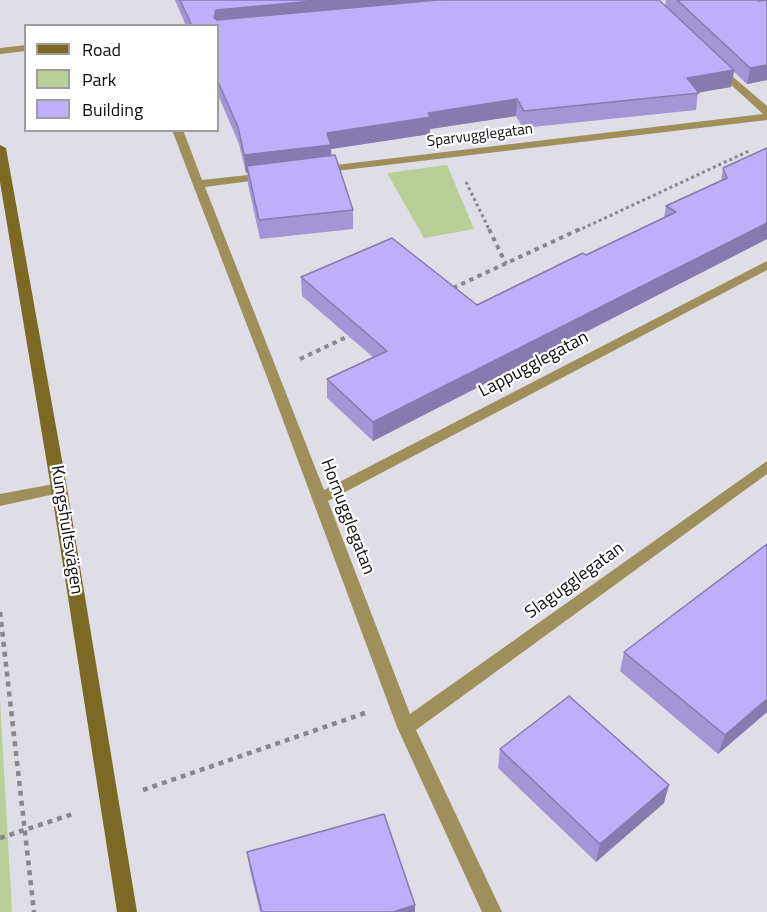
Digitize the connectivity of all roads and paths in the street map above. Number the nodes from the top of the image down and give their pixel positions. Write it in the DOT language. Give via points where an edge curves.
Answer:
graph roads {
  1 [pos="24,48"];
  2 [pos="0,51"];
  3 [pos="712,61"];
  4 [pos="767,112"];
  5 [pos="767,117"];
  6 [pos="178,132"];
  7 [pos="0,148"];
  8 [pos="756,148"];
  9 [pos="452,154"];
  10 [pos="302,172"];
  11 [pos="278,175"];
  12 [pos="197,184"];
  13 [pos="5,213"];
  14 [pos="506,264"];
  15 [pos="767,265"];
  16 [pos="453,288"];
  17 [pos="357,333"];
  18 [pos="272,372"];
  19 [pos="767,466"];
  20 [pos="59,488"];
  21 [pos="319,499"];
  22 [pos="0,500"];
  23 [pos="0,612"];
  24 [pos="396,702"];
  25 [pos="406,727"];
  26 [pos="111,801"];
  27 [pos="25,830"];
  28 [pos="0,838"];
  29 [pos="34,912"];
  30 [pos="127,912"];
  31 [pos="492,912"];
  1 -- 2 [label="street"];
  3 -- 4 [label="street"];
  5 -- 9 [label="street, Sparvugglegatan"];
  6 -- 12 [label="street, Hornugglegatan"];
  7 -- 13 [label="street, Kungshultsvägen"];
  8 -- 14 [label="path"];
  9 -- 10 [label="street, Sparvugglegatan"];
  9 -- 14 [label="path"];
  11 -- 12 [label="street"];
  12 -- 18 [label="street, Hornugglegatan"];
  13 -- 20 [label="street, Kungshultsvägen"];
  14 -- 16 [label="path"];
  15 -- 21 [label="street, Lappugglegatan"];
  17 -- 18 [label="path"];
  18 -- 21 [label="street, Hornugglegatan"];
  19 -- 25 [label="street, Slagugglegatan"];
  20 -- 22 [label="street"];
  20 -- 26 [label="street, Kungshultsvägen"];
  21 -- 24 [label="street, Hornugglegatan"];
  23 -- 27 [label="path"];
  24 -- 25 [label="street, Hornugglegatan"];
  24 -- 26 [label="path"];
  25 -- 31 [label="street, Hornugglegatan"];
  26 -- 27 [label="path"];
  26 -- 30 [label="street, Kungshultsvägen"];
  27 -- 28 [label="path"];
  27 -- 29 [label="path"];
}
